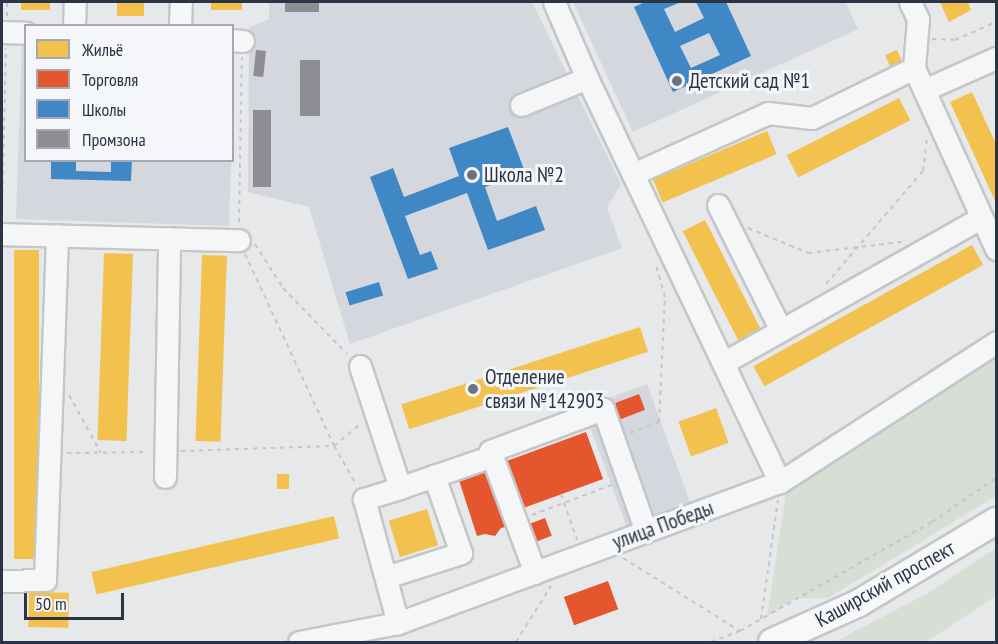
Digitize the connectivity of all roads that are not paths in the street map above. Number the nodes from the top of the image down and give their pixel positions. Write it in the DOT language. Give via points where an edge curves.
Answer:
graph roads {
  1 [pos="75,2"];
  2 [pos="181,2"];
  3 [pos="554,2"];
  4 [pos="910,2"];
  5 [pos="74,24"];
  6 [pos="180,24"];
  7 [pos="996,58"];
  8 [pos="914,68"];
  9 [pos="587,78"];
  10 [pos="924,90"];
  11 [pos="521,105"];
  12 [pos="633,174"];
  13 [pos="722,211"];
  14 [pos="980,218"];
  15 [pos="2,234"];
  16 [pos="57,235"];
  17 [pos="244,235"];
  18 [pos="169,238"];
  19 [pos="996,249"];
  20 [pos="781,330"];
  21 [pos="996,342"];
  22 [pos="723,363"];
  23 [pos="360,366"];
  24 [pos="492,456"];
  25 [pos="434,476"];
  26 [pos="165,477"];
  27 [pos="780,482"];
  28 [pos="400,488"];
  29 [pos="996,521"];
  30 [pos="646,532"];
  31 [pos="534,573"];
  32 [pos="386,578"];
  33 [pos="2,581"];
  34 [pos="398,623"];
  35 [pos="299,642"];
  36 [pos="772,642"];
  1 -- 5 [label="street"];
  2 -- 6 [label="street"];
  3 -- 9 [label="street"];
  4 -- 8 [label="street" via="918,19"];
  7 -- 10 [label="street"];
  8 -- 10 [label="street"];
  8 -- 12 [label="street" via="812,118 768,113"];
  9 -- 11 [label="street"];
  9 -- 12 [label="street"];
  10 -- 14 [label="street"];
  12 -- 22 [label="street"];
  13 -- 20 [label="street"];
  14 -- 19 [label="street"];
  14 -- 20 [label="street"];
  15 -- 16 [label="street"];
  16 -- 18 [label="street"];
  16 -- 33 [label="street" via="45,580"];
  17 -- 18 [label="street"];
  18 -- 26 [label="street"];
  20 -- 22 [label="street"];
  21 -- 27 [label="street, улица Победы"];
  22 -- 27 [label="street"];
  23 -- 28 [label="street"];
  24 -- 25 [label="street"];
  24 -- 30 [label="street" via="490,451 603,409"];
  24 -- 31 [label="street"];
  25 -- 28 [label="street"];
  25 -- 32 [label="street" via="461,553"];
  27 -- 30 [label="street, улица Победы"];
  28 -- 32 [label="street" via="364,499"];
  29 -- 36 [label="main road, Каширский проспект" via="860,603"];
  30 -- 31 [label="street, улица Победы"];
  31 -- 34 [label="street, улица Победы"];
  32 -- 34 [label="street"];
  34 -- 35 [label="street, улица Победы"];
}
